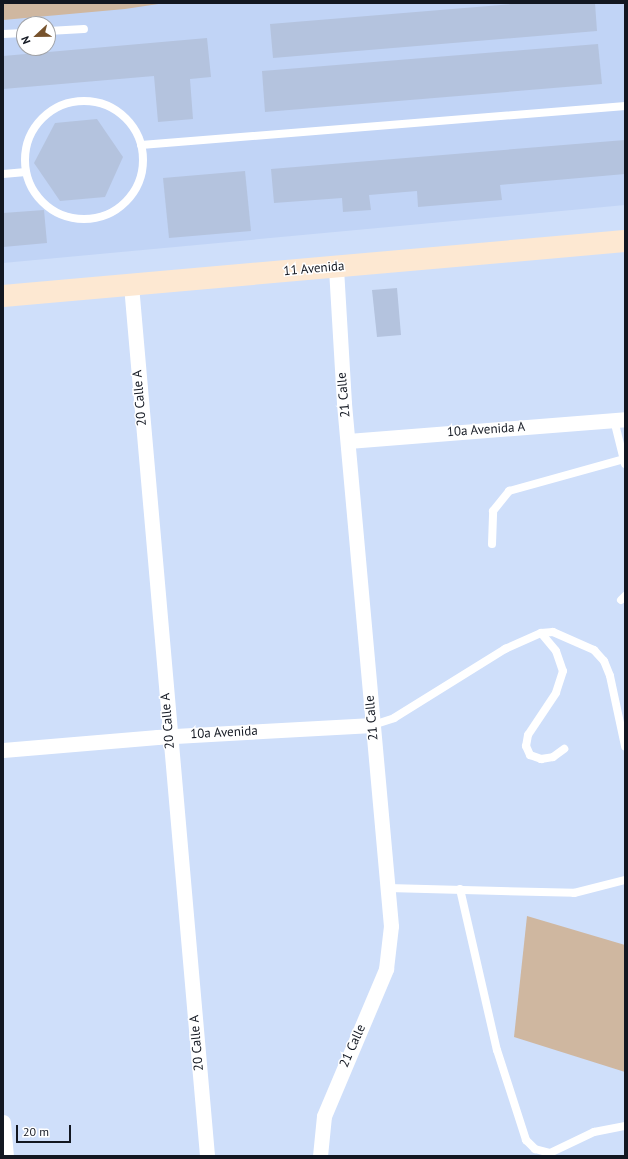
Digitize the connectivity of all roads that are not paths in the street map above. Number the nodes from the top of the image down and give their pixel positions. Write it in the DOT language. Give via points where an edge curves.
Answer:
graph roads {
  1 [pos="84,29"];
  2 [pos="56,31"];
  3 [pos="16,33"];
  4 [pos="3,34"];
  5 [pos="625,106"];
  6 [pos="141,144"];
  7 [pos="26,172"];
  8 [pos="3,174"];
  9 [pos="625,242"];
  10 [pos="336,267"];
  11 [pos="131,285"];
  12 [pos="3,296"];
  13 [pos="619,420"];
  14 [pos="348,441"];
  15 [pos="624,462"];
  16 [pos="492,544"];
  17 [pos="541,633"];
  18 [pos="373,725"];
  19 [pos="169,736"];
  20 [pos="625,746"];
  21 [pos="564,749"];
  22 [pos="3,750"];
  23 [pos="625,880"];
  24 [pos="388,888"];
  25 [pos="460,889"];
  26 [pos="3,1122"];
  27 [pos="625,1126"];
  28 [pos="6,1156"];
  29 [pos="207,1156"];
  30 [pos="320,1156"];
  1 -- 2 [label="lane"];
  3 -- 4 [label="lane"];
  5 -- 6 [label="lane"];
  6 -- 7 [label="lane" via="129,122 114,109 96,102 70,102 47,114 34,128 26,146"];
  6 -- 7 [label="lane" via="142,174 133,194 118,210 91,220 76,220 49,208 31,186"];
  7 -- 8 [label="lane"];
  9 -- 10 [label="main road, 11 Avenida"];
  10 -- 11 [label="main road, 11 Avenida"];
  10 -- 14 [label="street, 21 Calle"];
  11 -- 12 [label="main road, 11 Avenida"];
  11 -- 19 [label="street, 20 Calle A"];
  13 -- 14 [label="street, 10a Avenida A"];
  13 -- 15 [label="lane"];
  14 -- 18 [label="street, 21 Calle"];
  15 -- 16 [label="lane" via="509,491 493,511"];
  17 -- 18 [label="lane" via="505,649 394,718"];
  17 -- 20 [label="lane" via="553,632 594,650 604,661 610,676"];
  17 -- 21 [label="lane" via="556,651 563,671 556,693 528,735 526,746 530,755 541,759 553,757"];
  18 -- 19 [label="street, 10a Avenida"];
  18 -- 24 [label="street, 21 Calle"];
  19 -- 22 [label="street, 10a Avenida"];
  19 -- 29 [label="street, 20 Calle A"];
  23 -- 25 [label="lane" via="574,893"];
  24 -- 25 [label="lane"];
  24 -- 30 [label="street, 21 Calle" via="391,926 386,969 324,1116"];
  25 -- 27 [label="lane" via="497,1050 526,1140 535,1149 550,1153 594,1132"];
  26 -- 28 [label="street"];
}
